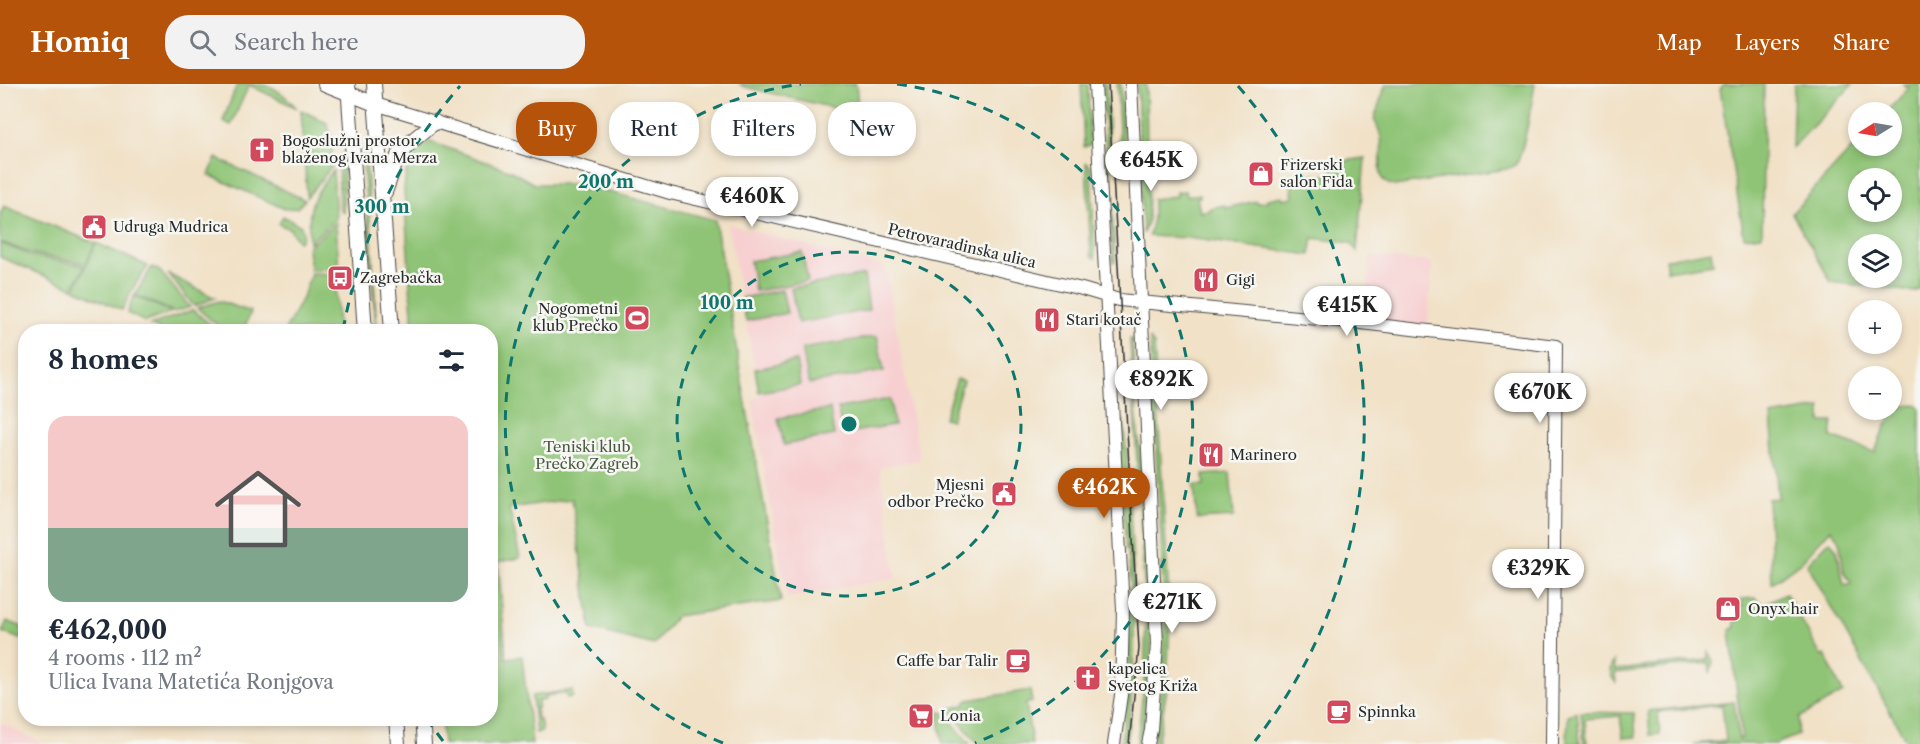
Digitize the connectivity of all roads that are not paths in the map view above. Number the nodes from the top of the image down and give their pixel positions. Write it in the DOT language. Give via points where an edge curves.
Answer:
graph roads {
  1 [pos="325,84"];
  2 [pos="374,84"];
  3 [pos="1095,84"];
  4 [pos="1131,84"];
  5 [pos="349,89"];
  6 [pos="375,104"];
  7 [pos="435,122"];
  8 [pos="382,199"];
  9 [pos="1106,296"];
  10 [pos="1141,302"];
  11 [pos="364,324"];
  12 [pos="392,324"];
  13 [pos="397,726"];
  14 [pos="423,726"];
  15 [pos="398,744"];
  16 [pos="424,744"];
  17 [pos="1114,744"];
  18 [pos="1148,744"];
  19 [pos="1552,744"];
  1 -- 5 [label="main road"];
  2 -- 6 [label="main road"];
  3 -- 9 [label="street"];
  4 -- 10 [label="street"];
  5 -- 6 [label="main road"];
  5 -- 11 [label="main road"];
  6 -- 7 [label="street, Petrovaradinska ulica"];
  6 -- 8 [label="main road"];
  7 -- 8 [label="main road" via="398,156"];
  7 -- 9 [label="street, Petrovaradinska ulica" via="717,205"];
  8 -- 12 [label="main road"];
  9 -- 10 [label="street, Petrovaradinska ulica"];
  9 -- 17 [label="street" via="1123,609 1121,695"];
  10 -- 18 [label="street" via="1157,644"];
  10 -- 19 [label="street, Petrovaradinska ulica" via="1556,346"];
  13 -- 15 [label="main road"];
  14 -- 16 [label="main road"];
}
